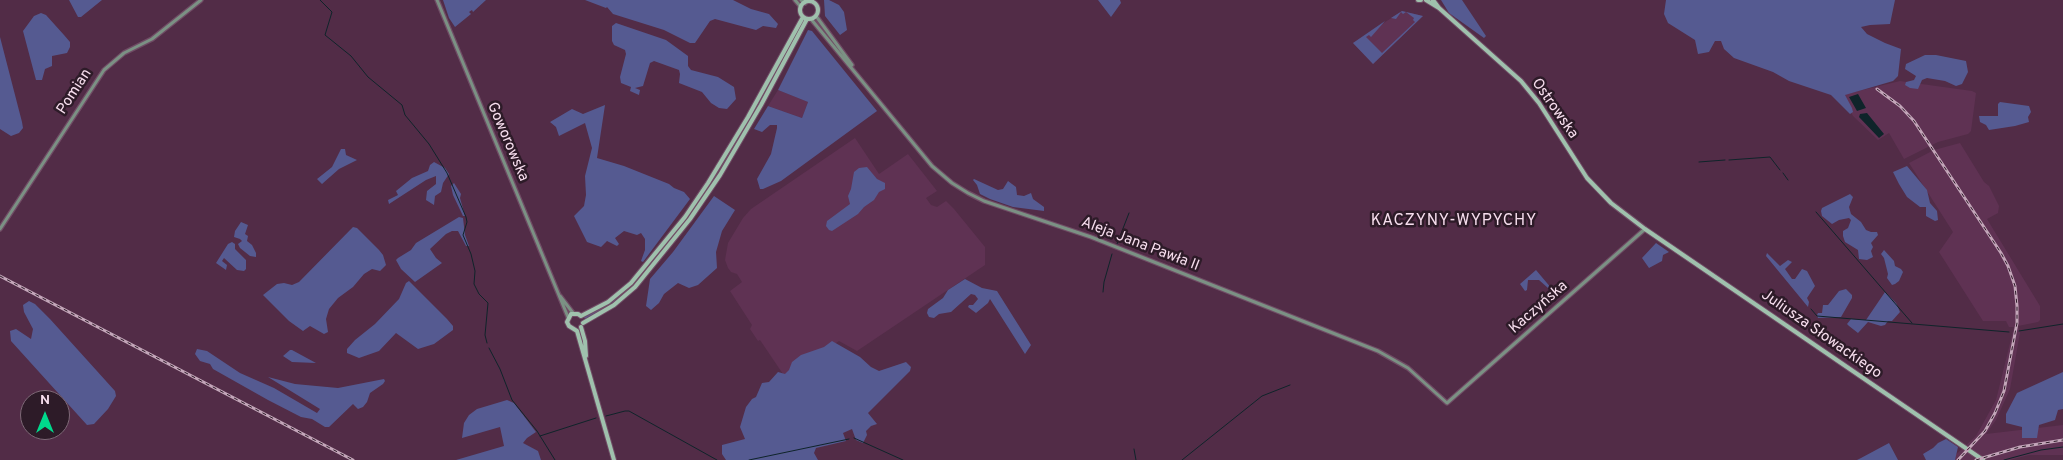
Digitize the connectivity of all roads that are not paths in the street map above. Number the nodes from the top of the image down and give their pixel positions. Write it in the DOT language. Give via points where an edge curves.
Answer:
graph roads {
  1 [pos="201,0"];
  2 [pos="437,0"];
  3 [pos="795,0"];
  4 [pos="818,0"];
  5 [pos="1426,0"];
  6 [pos="1434,0"];
  7 [pos="803,1"];
  8 [pos="813,2"];
  9 [pos="801,7"];
  10 [pos="1439,8"];
  11 [pos="816,16"];
  12 [pos="807,18"];
  13 [pos="854,70"];
  14 [pos="0,229"];
  15 [pos="1645,229"];
  16 [pos="558,293"];
  17 [pos="573,314"];
  18 [pos="581,316"];
  19 [pos="568,317"];
  20 [pos="582,325"];
  21 [pos="575,329"];
  22 [pos="586,357"];
  23 [pos="1447,403"];
  24 [pos="614,460"];
  25 [pos="1983,460"];
  1 -- 14 [label="street, Pomian" via="152,39 124,53 104,70"];
  2 -- 16 [label="street, Goworowska"];
  3 -- 9 [label="street"];
  4 -- 8 [label="main road"];
  5 -- 10 [label="main road, Ostrowska"];
  6 -- 10 [label="main road, Ostrowska"];
  7 -- 8 [label="main road"];
  7 -- 9 [label="main road"];
  8 -- 11 [label="main road"];
  9 -- 12 [label="main road" via="800,12"];
  10 -- 15 [label="main road, Ostrowska" via="1521,82 1594,186"];
  11 -- 12 [label="main road"];
  11 -- 13 [label="street, Aleja Jana Pawła II"];
  12 -- 13 [label="street, Aleja Jana Pawła II"];
  12 -- 18 [label="main road" via="685,217 631,284 608,302"];
  12 -- 20 [label="main road" via="761,105 690,220 635,287"];
  13 -- 23 [label="street, Aleja Jana Pawła II" via="932,166 968,193 1108,244 1378,351 1408,368"];
  15 -- 23 [label="street, Kaczyńska"];
  15 -- 25 [label="main road, Juliusza Słowackiego"];
  16 -- 17 [label="street, Goworowska"];
  16 -- 19 [label="street, Goworowska"];
  17 -- 18 [label="main road"];
  17 -- 19 [label="main road"];
  18 -- 20 [label="main road"];
  19 -- 21 [label="main road" via="568,324"];
  20 -- 21 [label="main road"];
  20 -- 22 [label="main road"];
  21 -- 22 [label="main road"];
  22 -- 24 [label="main road"];
}
